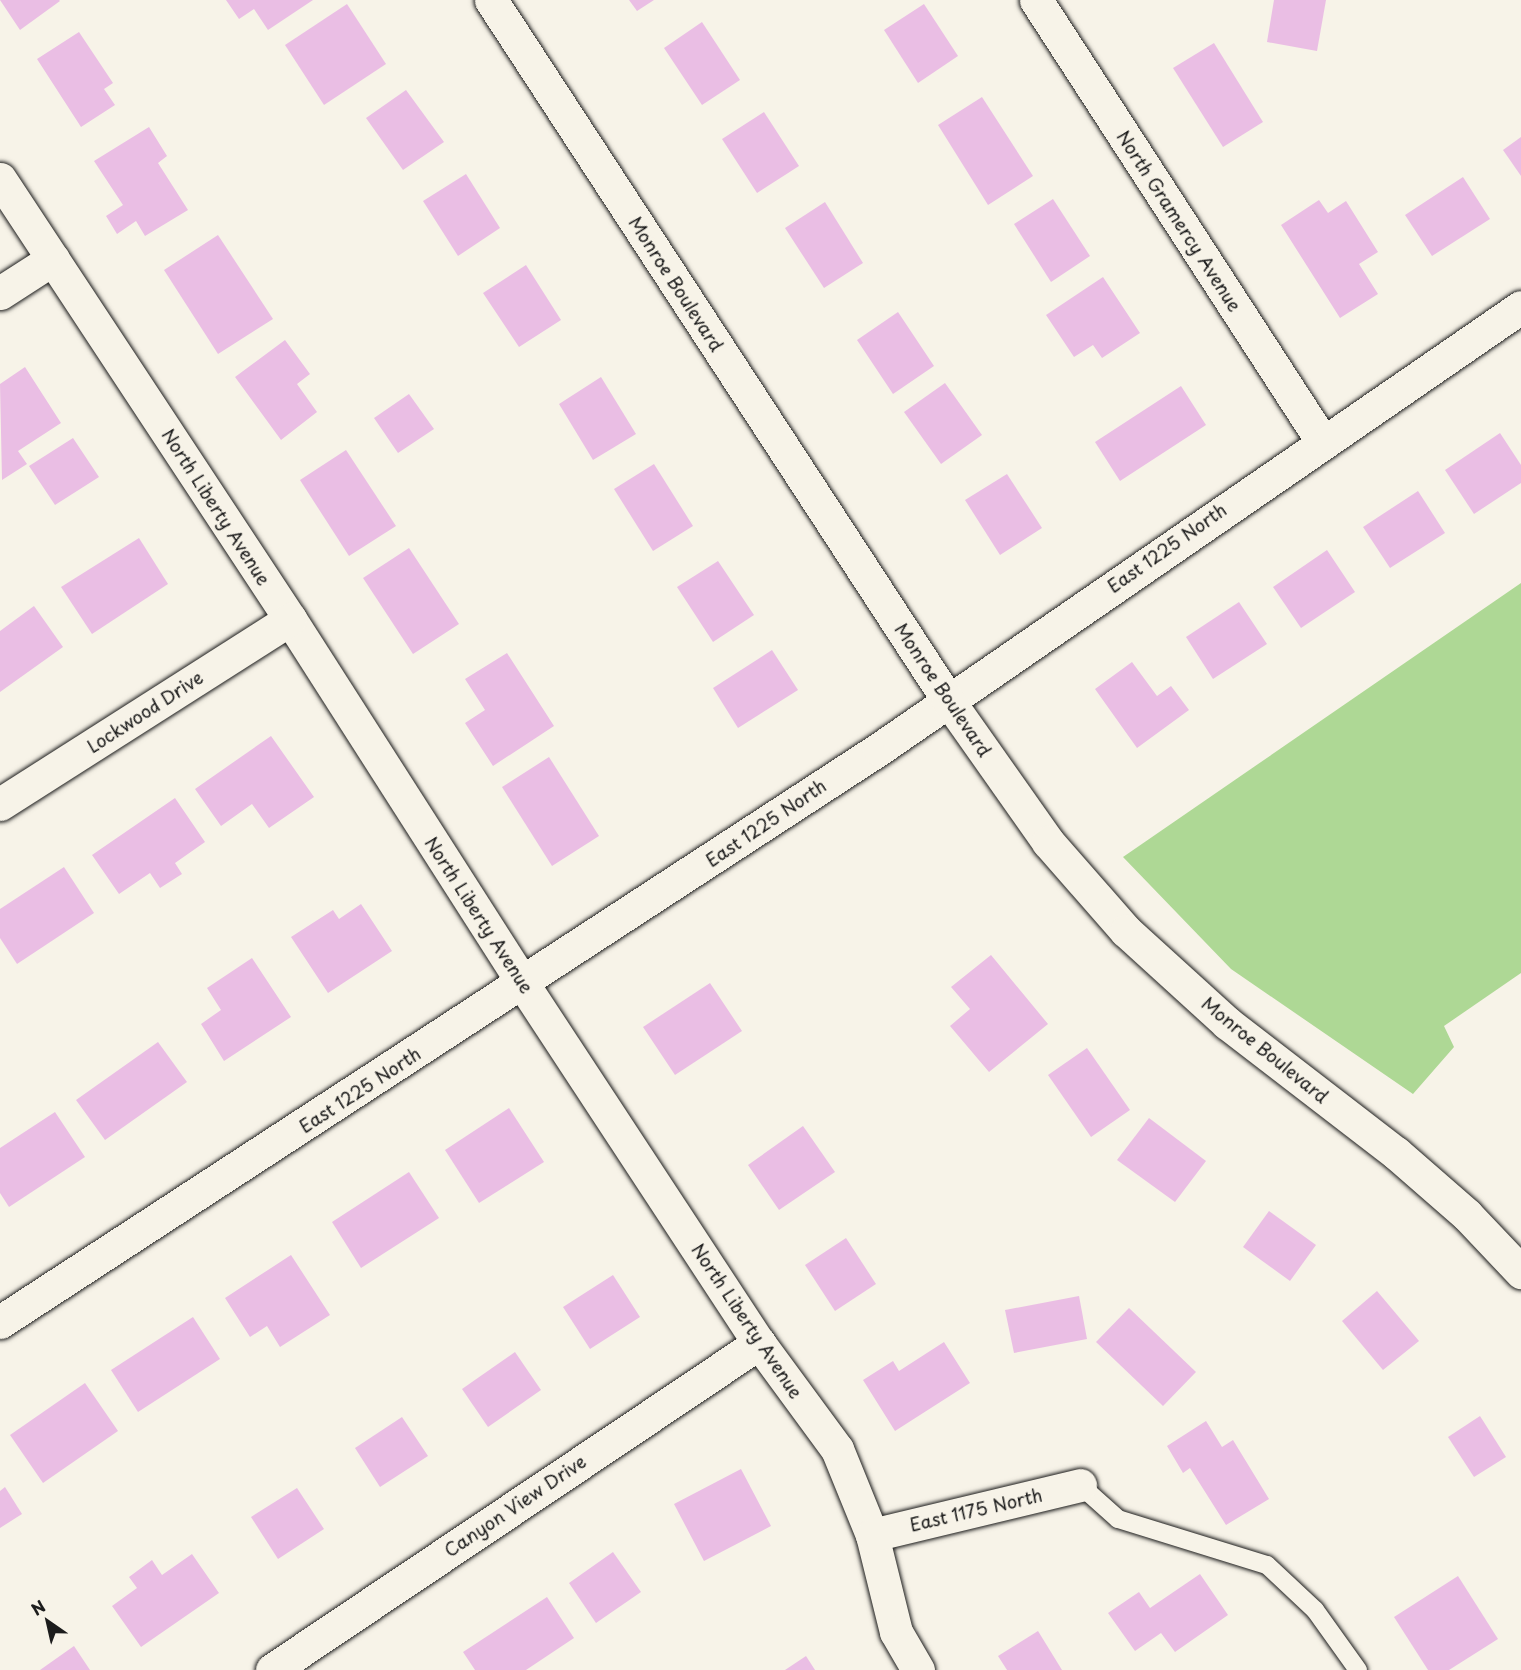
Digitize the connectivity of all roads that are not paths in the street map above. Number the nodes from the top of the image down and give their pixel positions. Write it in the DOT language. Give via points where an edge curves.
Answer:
graph roads {
  1 [pos="491,0"];
  2 [pos="1036,0"];
  3 [pos="0,179"];
  4 [pos="53,259"];
  5 [pos="0,293"];
  6 [pos="1521,307"];
  7 [pos="1322,441"];
  8 [pos="290,619"];
  9 [pos="948,700"];
  10 [pos="0,804"];
  11 [pos="523,984"];
  12 [pos="1521,1272"];
  13 [pos="0,1322"];
  14 [pos="759,1342"];
  15 [pos="1080,1485"];
  16 [pos="872,1535"];
  17 [pos="272,1670"];
  18 [pos="918,1670"];
  19 [pos="1358,1670"];
  1 -- 9 [label="street, Monroe Boulevard"];
  2 -- 7 [label="street, North Gramercy Avenue"];
  3 -- 4 [label="street, North Liberty Avenue"];
  4 -- 5 [label="street"];
  4 -- 8 [label="street, North Liberty Avenue"];
  6 -- 7 [label="street, East 1225 North"];
  7 -- 9 [label="street, East 1225 North"];
  8 -- 10 [label="street, Lockwood Drive"];
  8 -- 11 [label="street, North Liberty Avenue"];
  9 -- 11 [label="street, East 1225 North"];
  9 -- 12 [label="street, Monroe Boulevard" via="1048,842 1126,931 1227,1023 1396,1153 1467,1215"];
  11 -- 13 [label="street, East 1225 North"];
  11 -- 14 [label="street, North Liberty Avenue"];
  14 -- 16 [label="street, North Liberty Avenue" via="837,1449"];
  14 -- 17 [label="street, Canyon View Drive"];
  15 -- 16 [label="street, East 1175 North"];
  15 -- 19 [label="lane" via="1118,1519 1266,1565 1315,1610"];
  16 -- 18 [label="street, North Liberty Avenue" via="896,1632"];
}
